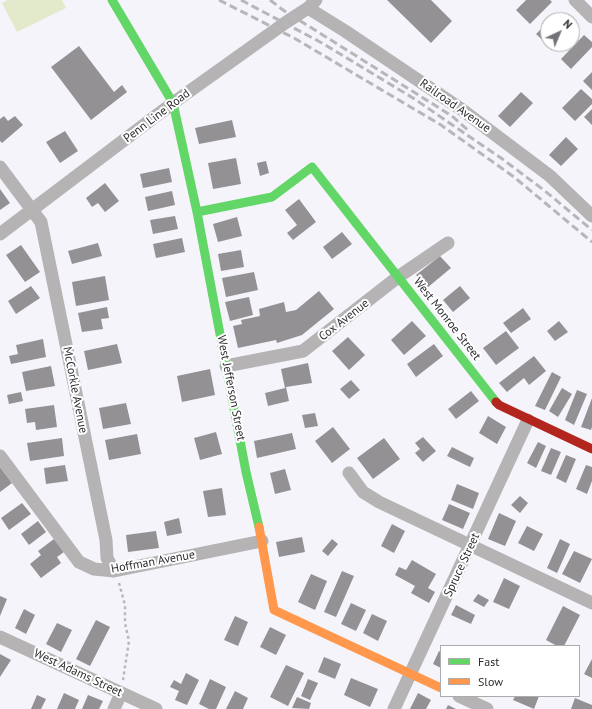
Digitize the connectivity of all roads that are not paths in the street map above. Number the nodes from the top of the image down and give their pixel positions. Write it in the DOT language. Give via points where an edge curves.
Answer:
graph roads {
  1 [pos="112,0"];
  2 [pos="575,0"];
  3 [pos="312,4"];
  4 [pos="592,17"];
  5 [pos="173,103"];
  6 [pos="0,167"];
  7 [pos="32,211"];
  8 [pos="197,212"];
  9 [pos="592,216"];
  10 [pos="0,234"];
  11 [pos="448,242"];
  12 [pos="398,277"];
  13 [pos="226,366"];
  14 [pos="528,420"];
  15 [pos="592,449"];
  16 [pos="0,456"];
  17 [pos="350,473"];
  18 [pos="262,541"];
  19 [pos="470,547"];
  20 [pos="114,571"];
  21 [pos="592,603"];
  22 [pos="0,637"];
  23 [pos="411,674"];
  24 [pos="440,688"];
  25 [pos="121,693"];
  26 [pos="461,697"];
  27 [pos="114,709"];
  28 [pos="156,709"];
  29 [pos="394,709"];
  30 [pos="487,709"];
  1 -- 5 [label="street, West Jefferson Street"];
  2 -- 4 [label="street"];
  3 -- 5 [label="street, Penn Line Road"];
  3 -- 9 [label="street, Railroad Avenue" via="345,31 461,109 550,176"];
  5 -- 7 [label="street, Penn Line Road"];
  5 -- 8 [label="street, West Jefferson Street"];
  6 -- 7 [label="street, McCorkle Avenue"];
  7 -- 10 [label="street, Penn Line Road"];
  7 -- 20 [label="street, McCorkle Avenue" via="41,222 106,540 107,558"];
  8 -- 12 [label="street, West Monroe Street" via="272,197 312,167"];
  8 -- 13 [label="street, West Jefferson Street"];
  11 -- 12 [label="street, Cox Avenue"];
  12 -- 13 [label="street, Cox Avenue" via="303,351"];
  12 -- 14 [label="street, West Monroe Street" via="499,405"];
  13 -- 18 [label="street, West Jefferson Street"];
  14 -- 15 [label="street, West Monroe Street"];
  14 -- 19 [label="street, Spruce Street"];
  16 -- 20 [label="street, Hoffman Avenue" via="79,562 94,569"];
  17 -- 19 [label="street" via="362,492"];
  18 -- 20 [label="street, Hoffman Avenue"];
  18 -- 23 [label="street, West Jefferson Street" via="274,610"];
  19 -- 21 [label="street"];
  19 -- 23 [label="street, Spruce Street"];
  22 -- 25 [label="street, West Adams Street"];
  23 -- 24 [label="street, West Jefferson Street"];
  23 -- 29 [label="street, Spruce Street"];
  25 -- 27 [label="street"];
  25 -- 28 [label="street, West Adams Street"];
  26 -- 30 [label="street"];
}
